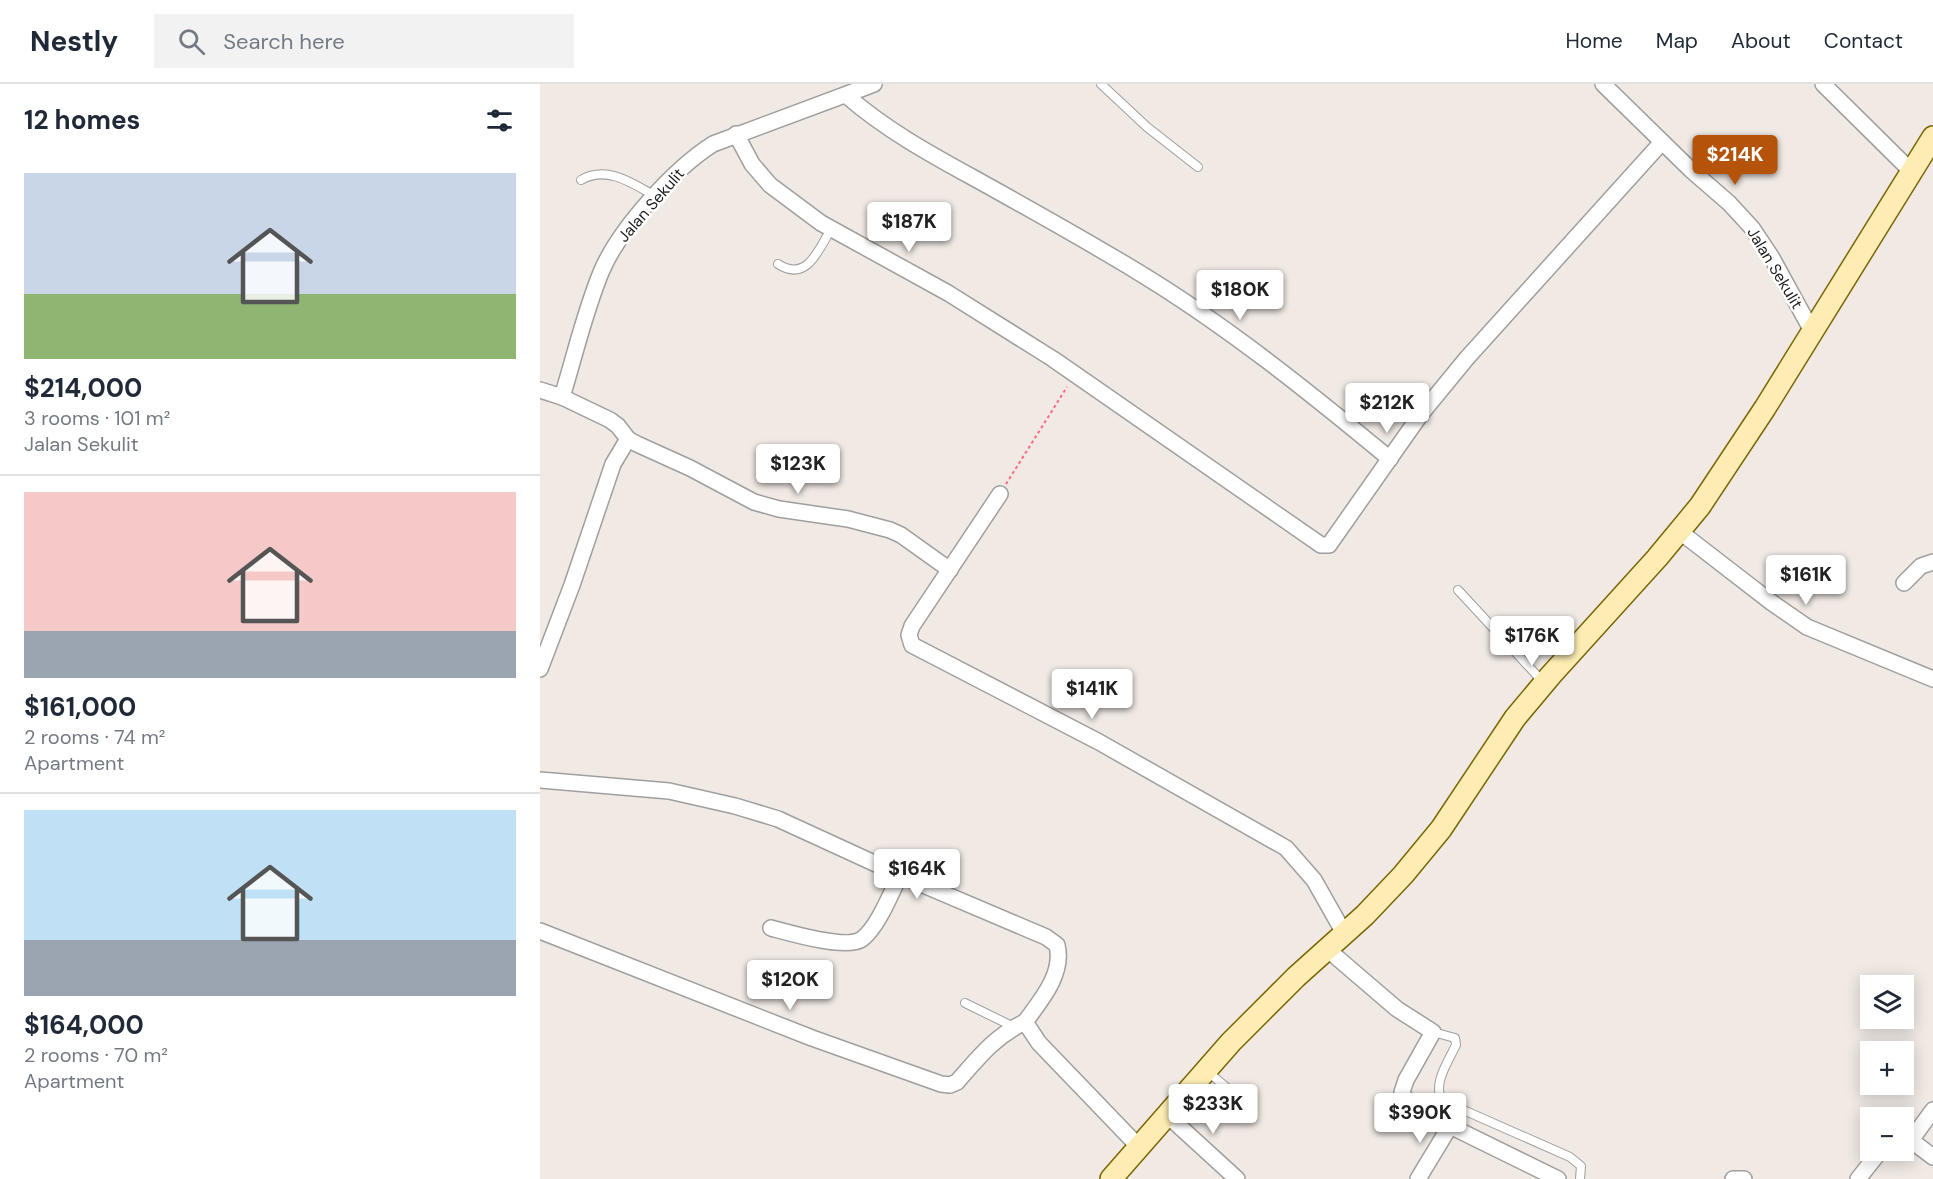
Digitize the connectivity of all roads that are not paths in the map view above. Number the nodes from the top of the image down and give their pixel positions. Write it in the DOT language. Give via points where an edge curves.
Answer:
graph roads {
  1 [pos="874,84"];
  2 [pos="1101,84"];
  3 [pos="1603,84"];
  4 [pos="1822,84"];
  5 [pos="847,96"];
  6 [pos="736,134"];
  7 [pos="1933,137"];
  8 [pos="1662,142"];
  9 [pos="1198,167"];
  10 [pos="1911,171"];
  11 [pos="581,180"];
  12 [pos="655,196"];
  13 [pos="831,229"];
  14 [pos="778,264"];
  15 [pos="1812,331"];
  16 [pos="540,390"];
  17 [pos="562,397"];
  18 [pos="628,439"];
  19 [pos="1390,459"];
  20 [pos="1000,494"];
  21 [pos="1680,531"];
  22 [pos="1933,562"];
  23 [pos="951,570"];
  24 [pos="1904,583"];
  25 [pos="1458,590"];
  26 [pos="540,669"];
  27 [pos="1933,679"];
  28 [pos="1544,683"];
  29 [pos="540,780"];
  30 [pos="900,875"];
  31 [pos="771,928"];
  32 [pos="540,931"];
  33 [pos="1344,933"];
  34 [pos="1327,949"];
  35 [pos="964,1003"];
  36 [pos="1019,1025"];
  37 [pos="1433,1032"];
  38 [pos="1206,1070"];
  39 [pos="1238,1097"];
  40 [pos="1933,1110"];
  41 [pos="1167,1115"];
  42 [pos="1450,1126"];
  43 [pos="1914,1136"];
  44 [pos="1914,1144"];
  45 [pos="1139,1147"];
  46 [pos="1933,1157"];
  47 [pos="1872,1161"];
  48 [pos="1111,1179"];
  49 [pos="1238,1179"];
  50 [pos="1418,1179"];
  51 [pos="1558,1179"];
  52 [pos="1580,1179"];
  53 [pos="1733,1179"];
  54 [pos="1744,1179"];
  55 [pos="1858,1179"];
  1 -- 5 [label="street, Jalan Sekulit"];
  2 -- 9 [label="lane"];
  3 -- 8 [label="street, Jalan Sekulit"];
  4 -- 10 [label="street"];
  5 -- 6 [label="street, Jalan Sekulit"];
  5 -- 19 [label="street" via="906,140 1163,288 1311,394"];
  6 -- 12 [label="street, Jalan Sekulit" via="700,152"];
  6 -- 13 [label="street" via="752,164 770,185"];
  7 -- 10 [label="street"];
  8 -- 15 [label="street, Jalan Sekulit" via="1752,228 1773,258"];
  8 -- 19 [label="street" via="1467,358"];
  10 -- 15 [label="street"];
  11 -- 12 [label="lane" via="590,175 609,174"];
  12 -- 17 [label="street, Jalan Sekulit" via="624,233 603,268"];
  13 -- 14 [label="lane" via="802,269"];
  13 -- 19 [label="street" via="948,293 1053,359 1321,545 1329,545"];
  15 -- 21 [label="street" via="1723,472"];
  16 -- 17 [label="street"];
  17 -- 18 [label="street" via="610,420"];
  18 -- 23 [label="street" via="754,502 890,530"];
  18 -- 26 [label="street" via="613,464"];
  20 -- 23 [label="street"];
  21 -- 27 [label="street" via="1807,627"];
  21 -- 28 [label="street"];
  22 -- 24 [label="street" via="1921,566"];
  23 -- 33 [label="street" via="912,626 912,645 1099,742 1286,848 1314,880"];
  25 -- 28 [label="lane"];
  28 -- 33 [label="street" via="1504,732 1423,853"];
  29 -- 30 [label="street" via="669,791 735,806 778,819"];
  30 -- 31 [label="street" via="870,930 853,943"];
  30 -- 36 [label="street" via="1030,929 1057,945 1055,976"];
  32 -- 36 [label="street" via="940,1084 957,1082 993,1042"];
  33 -- 34 [label="street"];
  34 -- 37 [label="street" via="1396,1009"];
  34 -- 38 [label="street"];
  35 -- 36 [label="lane"];
  36 -- 45 [label="street"];
  37 -- 42 [label="street" via="1402,1092 1412,1104"];
  37 -- 52 [label="lane" via="1455,1038 1456,1045 1438,1087 1443,1101 1570,1157 1581,1167"];
  38 -- 39 [label="lane"];
  38 -- 41 [label="street"];
  40 -- 43 [label="street"];
  41 -- 45 [label="street"];
  41 -- 49 [label="street"];
  42 -- 50 [label="street"];
  42 -- 51 [label="street"];
  44 -- 46 [label="street"];
  45 -- 48 [label="street"];
  47 -- 55 [label="street"];
  53 -- 54 [label="street"];
}
